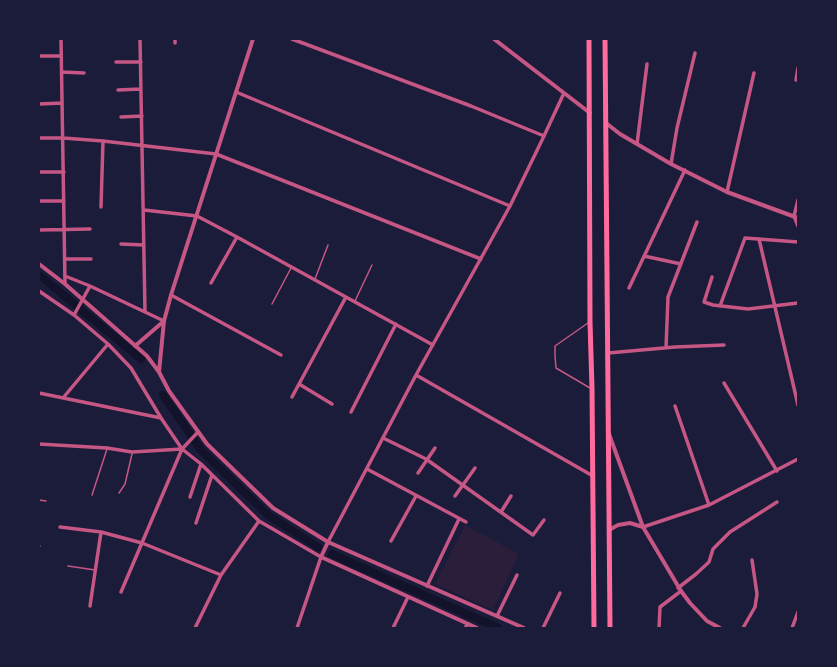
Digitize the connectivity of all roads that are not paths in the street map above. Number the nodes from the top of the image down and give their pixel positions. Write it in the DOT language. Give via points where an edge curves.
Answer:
graph roads {
  1 [pos="61,39"];
  2 [pos="140,39"];
  3 [pos="253,39"];
  4 [pos="292,39"];
  5 [pos="494,39"];
  6 [pos="589,39"];
  7 [pos="605,39"];
  8 [pos="695,53"];
  9 [pos="39,56"];
  10 [pos="61,56"];
  11 [pos="116,62"];
  12 [pos="141,62"];
  13 [pos="647,64"];
  14 [pos="798,68"];
  15 [pos="62,72"];
  16 [pos="84,73"];
  17 [pos="754,73"];
  18 [pos="796,80"];
  19 [pos="141,89"];
  20 [pos="118,90"];
  21 [pos="236,92"];
  22 [pos="564,93"];
  23 [pos="62,103"];
  24 [pos="39,104"];
  25 [pos="590,113"];
  26 [pos="142,116"];
  27 [pos="121,117"];
  28 [pos="606,123"];
  29 [pos="544,136"];
  30 [pos="39,138"];
  31 [pos="63,138"];
  32 [pos="103,141"];
  33 [pos="637,144"];
  34 [pos="142,146"];
  35 [pos="216,154"];
  36 [pos="671,164"];
  37 [pos="685,170"];
  38 [pos="39,172"];
  39 [pos="64,172"];
  40 [pos="727,192"];
  41 [pos="798,200"];
  42 [pos="39,201"];
  43 [pos="64,201"];
  44 [pos="510,206"];
  45 [pos="102,207"];
  46 [pos="144,210"];
  47 [pos="197,216"];
  48 [pos="796,217"];
  49 [pos="697,222"];
  50 [pos="798,226"];
  51 [pos="64,229"];
  52 [pos="90,229"];
  53 [pos="39,230"];
  54 [pos="237,236"];
  55 [pos="759,239"];
  56 [pos="798,242"];
  57 [pos="121,244"];
  58 [pos="144,245"];
  59 [pos="328,245"];
  60 [pos="644,256"];
  61 [pos="65,259"];
  62 [pos="91,259"];
  63 [pos="481,259"];
  64 [pos="39,264"];
  65 [pos="681,264"];
  66 [pos="372,265"];
  67 [pos="292,267"];
  68 [pos="65,276"];
  69 [pos="712,277"];
  70 [pos="315,280"];
  71 [pos="211,283"];
  72 [pos="65,284"];
  73 [pos="90,286"];
  74 [pos="629,288"];
  75 [pos="39,291"];
  76 [pos="171,295"];
  77 [pos="346,297"];
  78 [pos="82,300"];
  79 [pos="355,302"];
  80 [pos="798,303"];
  81 [pos="272,304"];
  82 [pos="720,306"];
  83 [pos="775,306"];
  84 [pos="146,312"];
  85 [pos="74,315"];
  86 [pos="164,321"];
  87 [pos="590,322"];
  88 [pos="396,324"];
  89 [pos="108,344"];
  90 [pos="433,345"];
  91 [pos="724,345"];
  92 [pos="136,346"];
  93 [pos="666,348"];
  94 [pos="608,353"];
  95 [pos="281,356"];
  96 [pos="159,372"];
  97 [pos="416,375"];
  98 [pos="724,383"];
  99 [pos="299,384"];
  100 [pos="592,388"];
  101 [pos="39,393"];
  102 [pos="63,398"];
  103 [pos="292,398"];
  104 [pos="332,404"];
  105 [pos="798,405"];
  106 [pos="675,406"];
  107 [pos="350,412"];
  108 [pos="161,418"];
  109 [pos="608,432"];
  110 [pos="196,434"];
  111 [pos="383,438"];
  112 [pos="39,444"];
  113 [pos="107,448"];
  114 [pos="435,448"];
  115 [pos="182,449"];
  116 [pos="132,452"];
  117 [pos="426,459"];
  118 [pos="798,459"];
  119 [pos="201,464"];
  120 [pos="475,468"];
  121 [pos="367,469"];
  122 [pos="777,471"];
  123 [pos="418,473"];
  124 [pos="212,475"];
  125 [pos="593,476"];
  126 [pos="464,485"];
  127 [pos="119,493"];
  128 [pos="92,495"];
  129 [pos="416,496"];
  130 [pos="455,496"];
  131 [pos="511,496"];
  132 [pos="190,497"];
  133 [pos="39,500"];
  134 [pos="46,501"];
  135 [pos="777,502"];
  136 [pos="709,505"];
  137 [pos="501,512"];
  138 [pos="459,518"];
  139 [pos="544,520"];
  140 [pos="259,521"];
  141 [pos="466,522"];
  142 [pos="196,523"];
  143 [pos="60,527"];
  144 [pos="643,527"];
  145 [pos="609,530"];
  146 [pos="101,532"];
  147 [pos="391,541"];
  148 [pos="328,542"];
  149 [pos="142,543"];
  150 [pos="321,557"];
  151 [pos="752,560"];
  152 [pos="68,566"];
  153 [pos="96,570"];
  154 [pos="221,575"];
  155 [pos="517,575"];
  156 [pos="427,586"];
  157 [pos="680,590"];
  158 [pos="121,592"];
  159 [pos="560,593"];
  160 [pos="408,597"];
  161 [pos="90,606"];
  162 [pos="798,612"];
  163 [pos="497,616"];
  164 [pos="467,626"];
  165 [pos="195,628"];
  166 [pos="297,628"];
  167 [pos="392,628"];
  168 [pos="477,628"];
  169 [pos="524,628"];
  170 [pos="543,628"];
  171 [pos="594,628"];
  172 [pos="610,628"];
  173 [pos="659,628"];
  174 [pos="720,628"];
  175 [pos="743,628"];
  176 [pos="792,628"];
  1 -- 10 [label="street"];
  2 -- 12 [label="street"];
  3 -- 21 [label="street"];
  4 -- 29 [label="street" via="472,106"];
  5 -- 22 [label="street"];
  6 -- 25 [label="main road"];
  7 -- 28 [label="main road"];
  8 -- 36 [label="street"];
  9 -- 10 [label="street"];
  10 -- 15 [label="street"];
  11 -- 12 [label="street"];
  12 -- 19 [label="street"];
  13 -- 33 [label="street"];
  14 -- 18 [label="street"];
  15 -- 16 [label="street"];
  15 -- 23 [label="street"];
  17 -- 40 [label="street"];
  19 -- 20 [label="street"];
  19 -- 26 [label="street"];
  21 -- 35 [label="street"];
  21 -- 44 [label="street"];
  22 -- 25 [label="street"];
  22 -- 29 [label="street"];
  23 -- 24 [label="street"];
  23 -- 31 [label="street"];
  25 -- 87 [label="main road"];
  26 -- 27 [label="street"];
  26 -- 34 [label="street"];
  28 -- 33 [label="street"];
  28 -- 94 [label="main road"];
  29 -- 44 [label="street"];
  30 -- 31 [label="street"];
  31 -- 32 [label="street"];
  31 -- 39 [label="street"];
  32 -- 34 [label="street"];
  32 -- 45 [label="street"];
  33 -- 36 [label="street"];
  34 -- 35 [label="street"];
  34 -- 46 [label="street"];
  35 -- 47 [label="street"];
  35 -- 63 [label="street"];
  36 -- 37 [label="street"];
  37 -- 40 [label="street"];
  37 -- 60 [label="street"];
  38 -- 39 [label="street"];
  39 -- 43 [label="street"];
  40 -- 48 [label="street"];
  41 -- 48 [label="street"];
  42 -- 43 [label="street"];
  43 -- 51 [label="street"];
  44 -- 63 [label="street"];
  46 -- 47 [label="street"];
  46 -- 58 [label="street"];
  47 -- 54 [label="street"];
  47 -- 76 [label="street"];
  48 -- 50 [label="street"];
  49 -- 65 [label="street"];
  51 -- 52 [label="street"];
  51 -- 53 [label="street"];
  51 -- 61 [label="street"];
  54 -- 67 [label="street"];
  54 -- 71 [label="street"];
  55 -- 56 [label="street"];
  55 -- 82 [label="street" via="745,238"];
  55 -- 83 [label="street"];
  57 -- 58 [label="street"];
  58 -- 84 [label="street"];
  59 -- 70 [label="lane"];
  60 -- 65 [label="street"];
  60 -- 74 [label="street"];
  61 -- 62 [label="street"];
  61 -- 68 [label="street"];
  63 -- 90 [label="street"];
  64 -- 72 [label="street"];
  65 -- 93 [label="street" via="668,297"];
  66 -- 79 [label="lane"];
  67 -- 70 [label="street"];
  67 -- 81 [label="lane"];
  68 -- 72 [label="street"];
  68 -- 73 [label="street"];
  69 -- 82 [label="street" via="704,302"];
  70 -- 77 [label="street"];
  72 -- 78 [label="street"];
  73 -- 78 [label="street"];
  73 -- 84 [label="street"];
  75 -- 85 [label="street"];
  76 -- 86 [label="street"];
  76 -- 95 [label="street"];
  77 -- 79 [label="street"];
  77 -- 99 [label="street"];
  78 -- 85 [label="street"];
  78 -- 92 [label="street"];
  79 -- 88 [label="street"];
  80 -- 83 [label="street"];
  82 -- 83 [label="street" via="748,309"];
  83 -- 105 [label="street"];
  84 -- 86 [label="street"];
  85 -- 89 [label="street"];
  86 -- 92 [label="street"];
  86 -- 96 [label="street"];
  87 -- 100 [label="main road"];
  87 -- 100 [label="lane" via="555,346 555,356 556,368"];
  88 -- 90 [label="street"];
  88 -- 107 [label="street"];
  89 -- 102 [label="street"];
  89 -- 108 [label="street" via="131,368"];
  90 -- 97 [label="street"];
  91 -- 93 [label="street"];
  92 -- 96 [label="street"];
  93 -- 94 [label="street"];
  94 -- 109 [label="main road"];
  96 -- 110 [label="street"];
  97 -- 111 [label="street"];
  97 -- 125 [label="street"];
  98 -- 122 [label="street"];
  99 -- 103 [label="street"];
  99 -- 104 [label="street"];
  100 -- 125 [label="main road"];
  101 -- 102 [label="street"];
  102 -- 108 [label="street"];
  106 -- 136 [label="street"];
  108 -- 115 [label="street"];
  109 -- 144 [label="street"];
  109 -- 145 [label="main road"];
  110 -- 115 [label="street"];
  110 -- 148 [label="street" via="273,508"];
  111 -- 117 [label="street"];
  111 -- 121 [label="street"];
  112 -- 113 [label="street"];
  113 -- 116 [label="street"];
  113 -- 128 [label="lane"];
  114 -- 117 [label="street"];
  115 -- 116 [label="street"];
  115 -- 119 [label="street"];
  115 -- 149 [label="street"];
  116 -- 127 [label="lane" via="125,484"];
  117 -- 123 [label="street"];
  117 -- 126 [label="street"];
  118 -- 122 [label="street"];
  119 -- 124 [label="street"];
  119 -- 132 [label="street"];
  120 -- 126 [label="street"];
  121 -- 129 [label="street"];
  121 -- 148 [label="street"];
  122 -- 136 [label="street"];
  124 -- 140 [label="street"];
  124 -- 142 [label="street"];
  125 -- 171 [label="main road"];
  126 -- 130 [label="street"];
  126 -- 137 [label="street"];
  129 -- 138 [label="street"];
  129 -- 147 [label="street"];
  131 -- 137 [label="street"];
  133 -- 134 [label="lane"];
  135 -- 157 [label="street" via="730,532 713,549 709,562"];
  136 -- 144 [label="street"];
  137 -- 139 [label="street" via="533,534"];
  138 -- 141 [label="street"];
  138 -- 156 [label="street"];
  140 -- 150 [label="street"];
  140 -- 154 [label="street"];
  143 -- 146 [label="street"];
  144 -- 145 [label="street" via="630,523"];
  144 -- 157 [label="street"];
  145 -- 172 [label="main road"];
  146 -- 149 [label="street"];
  146 -- 153 [label="street"];
  148 -- 150 [label="street"];
  148 -- 156 [label="street"];
  149 -- 154 [label="street"];
  149 -- 158 [label="street"];
  150 -- 160 [label="street"];
  150 -- 166 [label="street"];
  151 -- 175 [label="street" via="757,594 755,607"];
  152 -- 153 [label="lane"];
  153 -- 161 [label="street"];
  154 -- 165 [label="street"];
  155 -- 163 [label="street"];
  156 -- 163 [label="street"];
  157 -- 173 [label="street" via="660,607"];
  157 -- 174 [label="street" via="708,621"];
  159 -- 170 [label="street"];
  160 -- 164 [label="street"];
  160 -- 167 [label="street"];
  162 -- 176 [label="street"];
  163 -- 169 [label="street"];
  164 -- 168 [label="street"];
}
